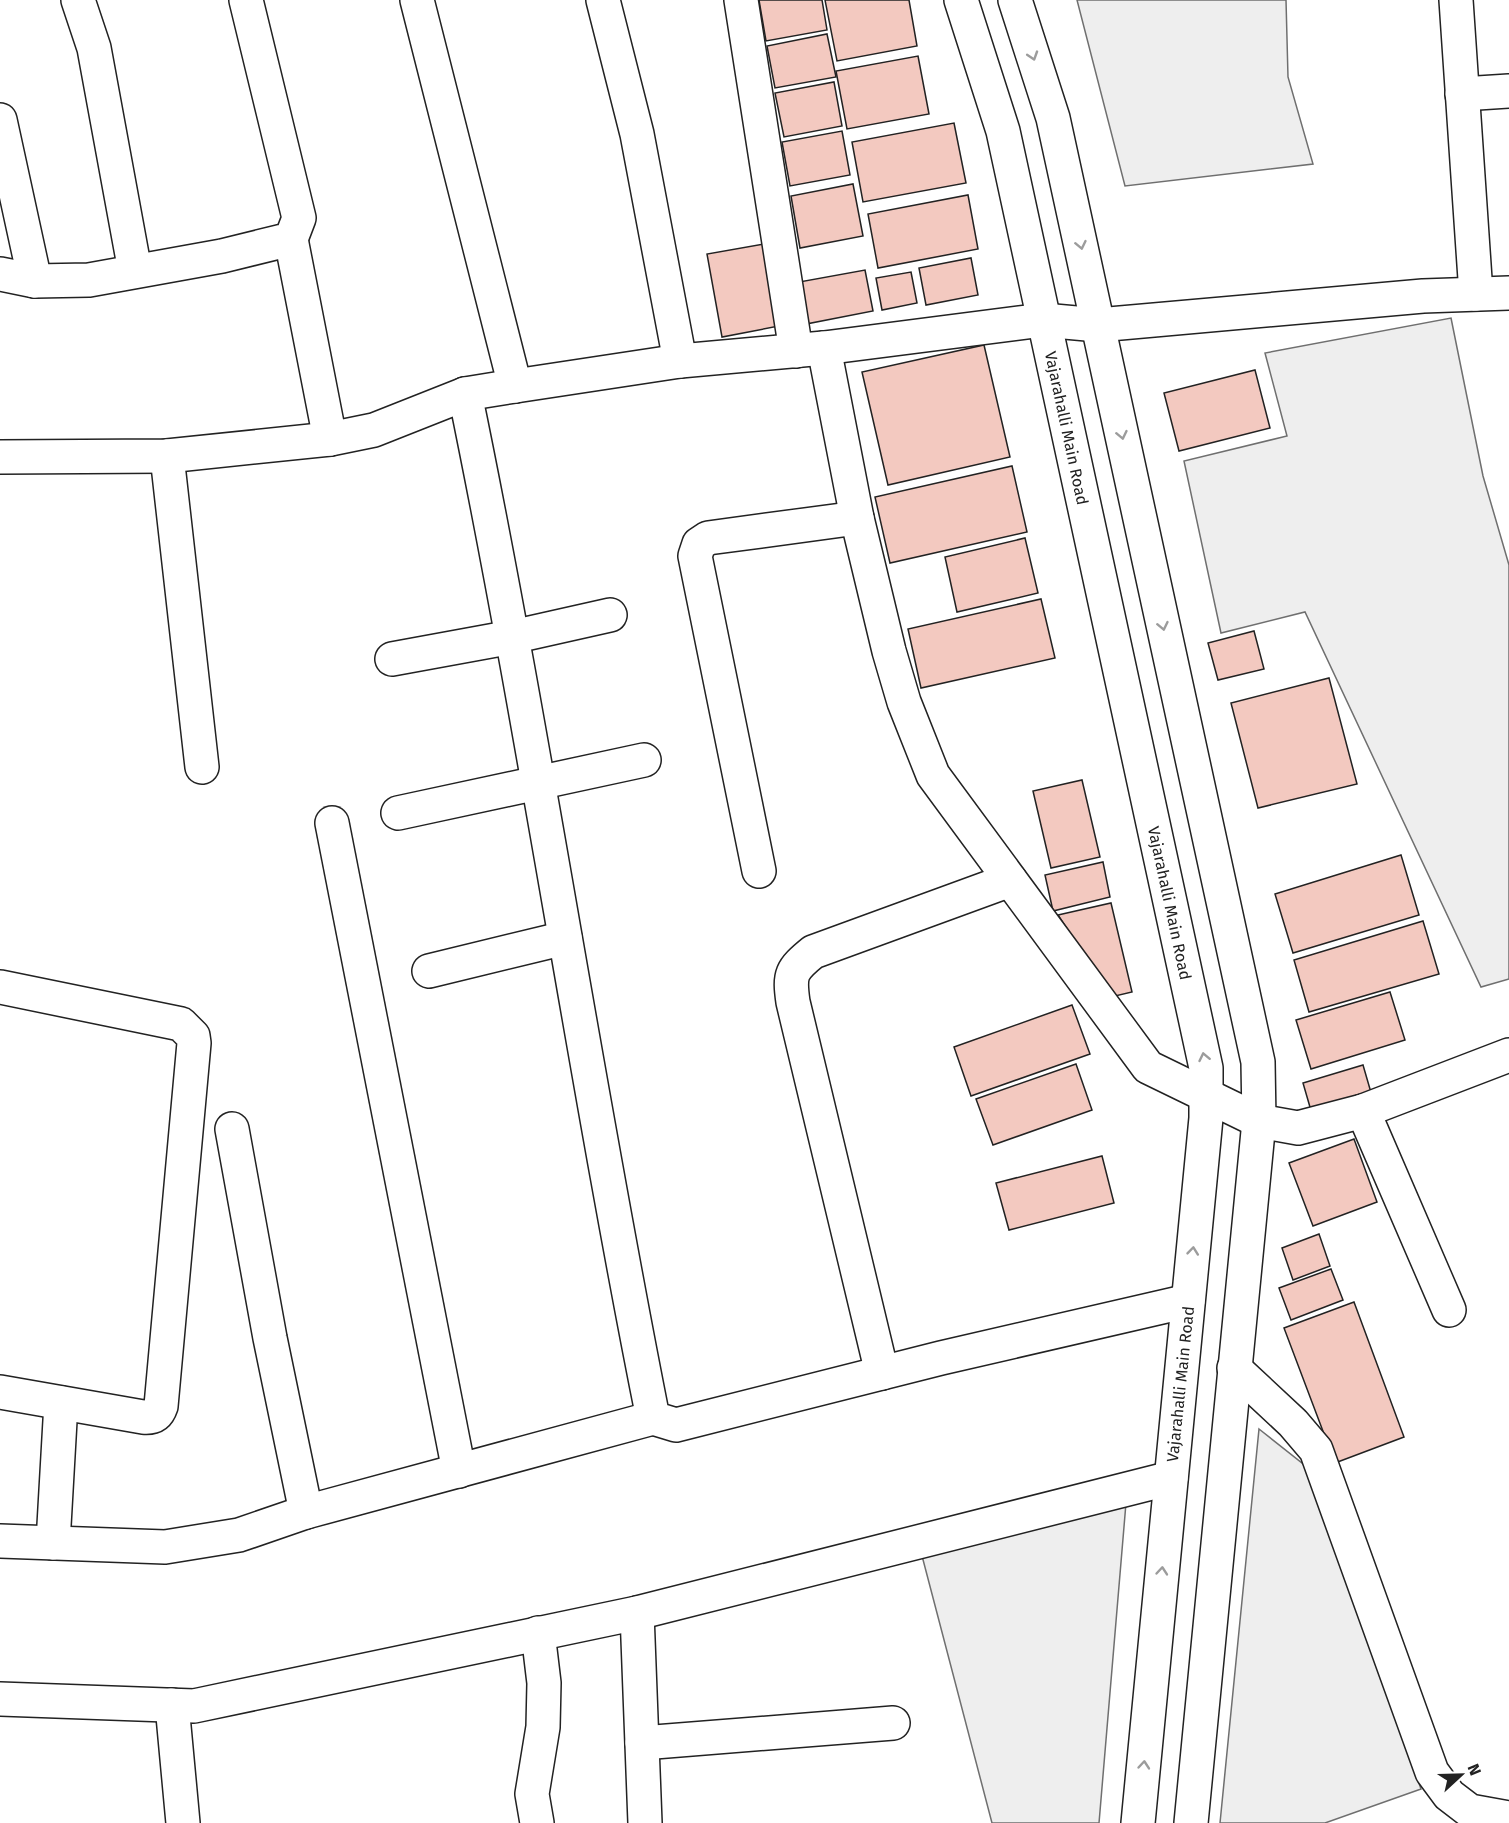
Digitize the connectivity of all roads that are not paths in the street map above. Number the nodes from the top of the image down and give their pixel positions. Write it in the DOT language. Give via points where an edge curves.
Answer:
graph roads {
  1 [pos="78,0"];
  2 [pos="246,0"];
  3 [pos="417,0"];
  4 [pos="603,0"];
  5 [pos="741,0"];
  6 [pos="961,0"];
  7 [pos="1016,0"];
  8 [pos="1456,0"];
  9 [pos="1509,91"];
  10 [pos="1462,94"];
  11 [pos="0,120"];
  12 [pos="291,238"];
  13 [pos="135,271"];
  14 [pos="0,274"];
  15 [pos="35,281"];
  16 [pos="1509,293"];
  17 [pos="1476,294"];
  18 [pos="1043,320"];
  19 [pos="1098,325"];
  20 [pos="810,349"];
  21 [pos="680,360"];
  22 [pos="515,386"];
  23 [pos="465,394"];
  24 [pos="330,439"];
  25 [pos="167,456"];
  26 [pos="0,458"];
  27 [pos="857,518"];
  28 [pos="610,615"];
  29 [pos="512,637"];
  30 [pos="392,659"];
  31 [pos="644,760"];
  32 [pos="202,767"];
  33 [pos="537,782"];
  34 [pos="398,813"];
  35 [pos="332,823"];
  36 [pos="759,871"];
  37 [pos="1010,880"];
  38 [pos="565,938"];
  39 [pos="429,971"];
  40 [pos="0,987"];
  41 [pos="1509,1055"];
  42 [pos="1206,1095"];
  43 [pos="1364,1111"];
  44 [pos="1259,1121"];
  45 [pos="232,1129"];
  46 [pos="1188,1301"];
  47 [pos="1449,1310"];
  48 [pos="1234,1368"];
  49 [pos="882,1373"];
  50 [pos="0,1392"];
  51 [pos="61,1403"];
  52 [pos="653,1418"];
  53 [pos="459,1471"];
  54 [pos="1171,1478"];
  55 [pos="306,1512"];
  56 [pos="0,1541"];
  57 [pos="53,1543"];
  58 [pos="637,1612"];
  59 [pos="538,1633"];
  60 [pos="0,1699"];
  61 [pos="171,1705"];
  62 [pos="893,1724"];
  63 [pos="642,1743"];
  64 [pos="1509,1818"];
  65 [pos="183,1823"];
  66 [pos="537,1823"];
  67 [pos="645,1823"];
  68 [pos="1138,1823"];
  69 [pos="1191,1823"];
  1 -- 13 [label="street" via="94,48"];
  2 -- 12 [label="street" via="299,218"];
  3 -- 22 [label="street"];
  4 -- 21 [label="street" via="637,134"];
  5 -- 20 [label="street"];
  6 -- 18 [label="street, Vajarahalli Main Road" via="1003,131"];
  7 -- 19 [label="street, one-way" via="1053,118"];
  8 -- 10 [label="street"];
  9 -- 10 [label="street"];
  10 -- 17 [label="street"];
  11 -- 15 [label="street"];
  12 -- 13 [label="street" via="222,256"];
  12 -- 24 [label="street"];
  13 -- 15 [label="street" via="89,280"];
  14 -- 15 [label="street"];
  16 -- 17 [label="street"];
  17 -- 19 [label="street"];
  18 -- 19 [label="street"];
  18 -- 20 [label="street"];
  42 -- 18 [label="street, Vajarahalli Main Road, one-way" via="1206,1068"];
  19 -- 44 [label="street, one-way" via="1258,1062"];
  20 -- 21 [label="street"];
  20 -- 27 [label="street"];
  21 -- 22 [label="street"];
  22 -- 23 [label="street"];
  23 -- 24 [label="street" via="374,430"];
  23 -- 29 [label="street"];
  24 -- 25 [label="street"];
  25 -- 26 [label="street"];
  25 -- 32 [label="street"];
  27 -- 36 [label="street" via="708,538 699,543 695,556"];
  27 -- 37 [label="street" via="889,651 914,731 933,775"];
  28 -- 29 [label="street"];
  29 -- 30 [label="street"];
  29 -- 33 [label="street"];
  31 -- 33 [label="street"];
  33 -- 34 [label="street"];
  33 -- 38 [label="street"];
  35 -- 53 [label="street"];
  37 -- 42 [label="street" via="1148,1067"];
  37 -- 49 [label="street" via="813,952 797,965 790,981"];
  38 -- 39 [label="street"];
  38 -- 52 [label="street"];
  40 -- 51 [label="street" via="181,1024 193,1036 159,1413 151,1418"];
  41 -- 43 [label="street"];
  42 -- 44 [label="street"];
  46 -- 42 [label="street, Vajarahalli Main Road, one-way"];
  43 -- 44 [label="street" via="1298,1128"];
  43 -- 47 [label="street"];
  44 -- 48 [label="street"];
  45 -- 55 [label="street"];
  46 -- 49 [label="street"];
  46 -- 54 [label="street, Vajarahalli Main Road"];
  48 -- 64 [label="street" via="1316,1450 1432,1772 1449,1795 1470,1811"];
  48 -- 69 [label="street"];
  49 -- 52 [label="street" via="676,1425"];
  50 -- 51 [label="street"];
  51 -- 57 [label="street"];
  52 -- 53 [label="street"];
  53 -- 55 [label="street"];
  54 -- 58 [label="street"];
  68 -- 54 [label="street, Vajarahalli Main Road, one-way"];
  55 -- 57 [label="street" via="239,1535 165,1547"];
  56 -- 57 [label="street"];
  58 -- 59 [label="street"];
  58 -- 63 [label="street"];
  59 -- 61 [label="street" via="194,1706"];
  59 -- 66 [label="street" via="544,1683 543,1727 532,1794"];
  60 -- 61 [label="street"];
  61 -- 65 [label="street"];
  62 -- 63 [label="street"];
  63 -- 67 [label="street"];
}
